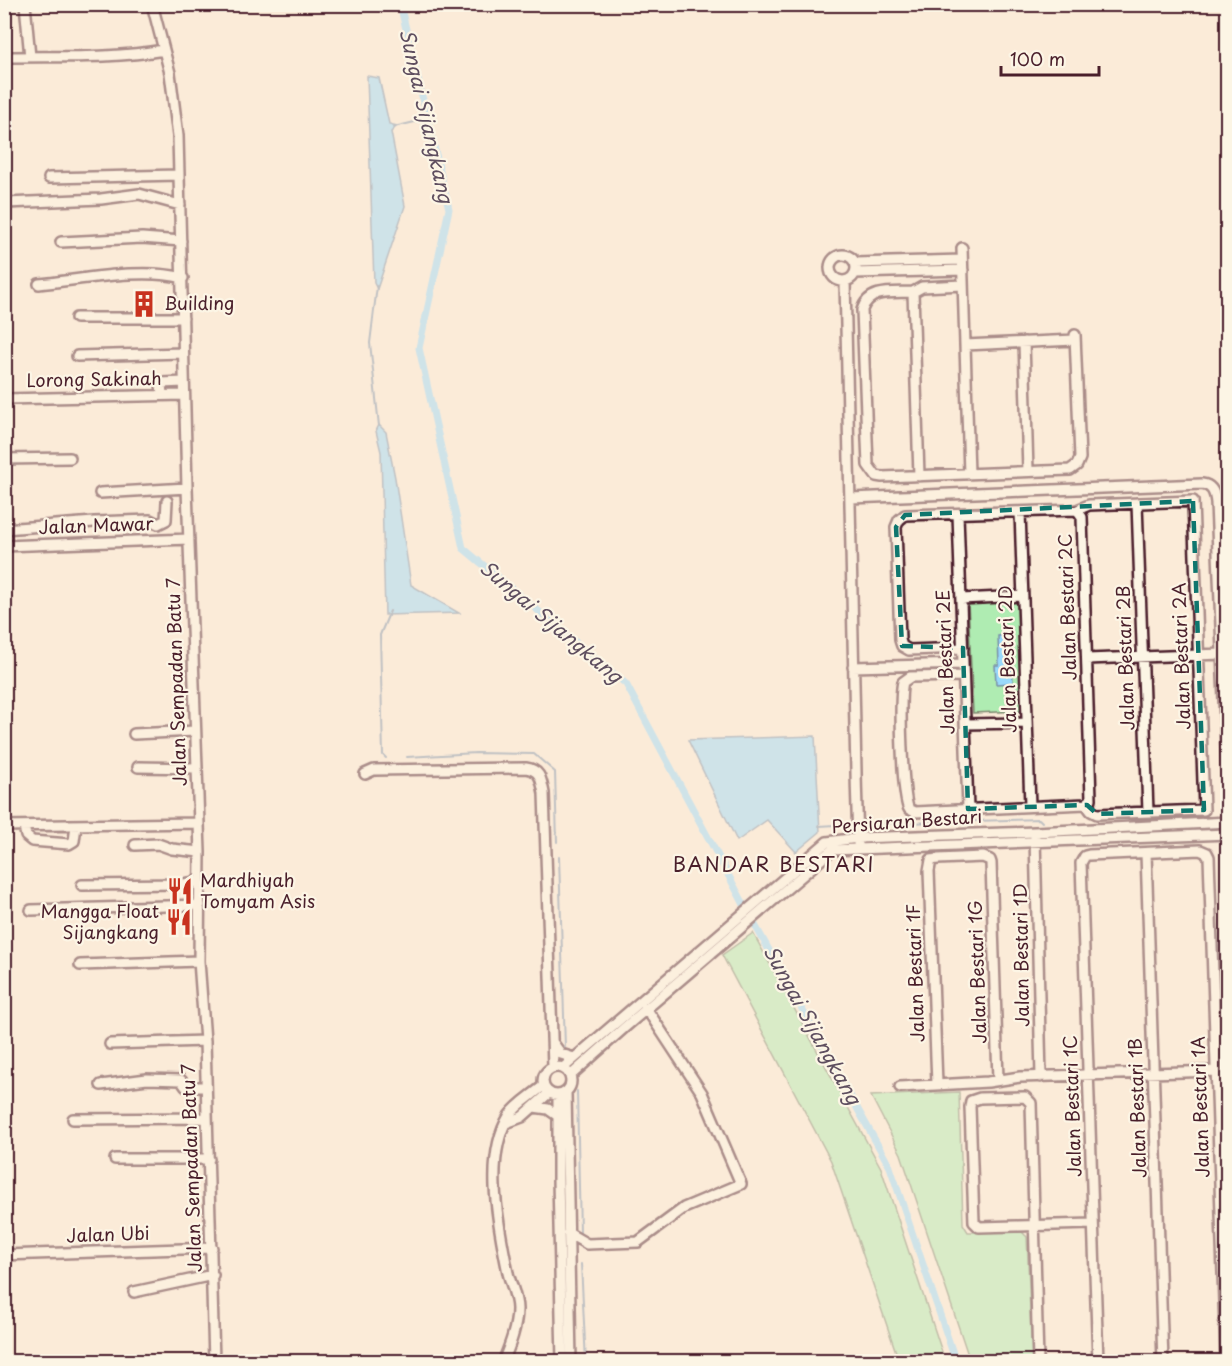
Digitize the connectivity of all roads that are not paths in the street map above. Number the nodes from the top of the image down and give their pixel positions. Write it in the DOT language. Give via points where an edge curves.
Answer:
graph roads {
  1 [pos="25,4"];
  2 [pos="152,4"];
  3 [pos="164,50"];
  4 [pos="4,57"];
  5 [pos="30,57"];
  6 [pos="179,175"];
  7 [pos="49,178"];
  8 [pos="6,203"];
  9 [pos="180,205"];
  10 [pos="181,241"];
  11 [pos="61,242"];
  12 [pos="962,248"];
  13 [pos="963,265"];
  14 [pos="855,268"];
  15 [pos="183,279"];
  16 [pos="845,282"];
  17 [pos="39,284"];
  18 [pos="963,285"];
  19 [pos="913,292"];
  20 [pos="76,318"];
  21 [pos="183,318"];
  22 [pos="1023,342"];
  23 [pos="965,345"];
  24 [pos="183,353"];
  25 [pos="77,356"];
  26 [pos="184,382"];
  27 [pos="162,395"];
  28 [pos="184,395"];
  29 [pos="4,399"];
  30 [pos="70,458"];
  31 [pos="4,459"];
  32 [pos="1028,471"];
  33 [pos="969,474"];
  34 [pos="919,476"];
  35 [pos="187,488"];
  36 [pos="100,493"];
  37 [pos="851,498"];
  38 [pos="167,501"];
  39 [pos="1137,503"];
  40 [pos="1077,510"];
  41 [pos="1020,512"];
  42 [pos="958,514"];
  43 [pos="77,523"];
  44 [pos="4,529"];
  45 [pos="189,539"];
  46 [pos="79,543"];
  47 [pos="4,546"];
  48 [pos="1023,596"];
  49 [pos="961,599"];
  50 [pos="963,648"];
  51 [pos="1222,654"];
  52 [pos="1198,655"];
  53 [pos="1143,657"];
  54 [pos="1086,659"];
  55 [pos="963,664"];
  56 [pos="853,667"];
  57 [pos="963,676"];
  58 [pos="1027,723"];
  59 [pos="965,724"];
  60 [pos="195,731"];
  61 [pos="134,734"];
  62 [pos="138,767"];
  63 [pos="196,768"];
  64 [pos="365,774"];
  65 [pos="1227,799"];
  66 [pos="1086,804"];
  67 [pos="1030,806"];
  68 [pos="968,809"];
  69 [pos="1148,812"];
  70 [pos="1227,822"];
  71 [pos="197,823"];
  72 [pos="4,826"];
  73 [pos="24,826"];
  74 [pos="76,826"];
  75 [pos="1035,832"];
  76 [pos="1227,834"];
  77 [pos="858,838"];
  78 [pos="1035,842"];
  79 [pos="135,844"];
  80 [pos="859,848"];
  81 [pos="200,852"];
  82 [pos="1146,853"];
  83 [pos="991,863"];
  84 [pos="200,881"];
  85 [pos="82,885"];
  86 [pos="200,905"];
  87 [pos="758,907"];
  88 [pos="31,910"];
  89 [pos="740,922"];
  90 [pos="199,961"];
  91 [pos="80,965"];
  92 [pos="646,1008"];
  93 [pos="205,1041"];
  94 [pos="553,1043"];
  95 [pos="110,1044"];
  96 [pos="574,1058"];
  97 [pos="558,1067"];
  98 [pos="1216,1071"];
  99 [pos="1153,1074"];
  100 [pos="1088,1075"];
  101 [pos="570,1076"];
  102 [pos="1041,1077"];
  103 [pos="998,1080"];
  104 [pos="937,1084"];
  105 [pos="101,1085"];
  106 [pos="206,1087"];
  107 [pos="900,1087"];
  108 [pos="554,1091"];
  109 [pos="534,1107"];
  110 [pos="558,1116"];
  111 [pos="207,1118"];
  112 [pos="73,1119"];
  113 [pos="506,1123"];
  114 [pos="115,1158"];
  115 [pos="208,1159"];
  116 [pos="1094,1224"];
  117 [pos="1034,1226"];
  118 [pos="568,1233"];
  119 [pos="587,1244"];
  120 [pos="212,1248"];
  121 [pos="4,1255"];
  122 [pos="569,1257"];
  123 [pos="213,1275"];
  124 [pos="134,1292"];
  125 [pos="214,1360"];
  126 [pos="200,1362"];
  127 [pos="503,1362"];
  128 [pos="562,1362"];
  129 [pos="571,1362"];
  130 [pos="1038,1362"];
  131 [pos="1098,1362"];
  132 [pos="1163,1362"];
  133 [pos="1226,1362"];
  1 -- 5 [label="street"];
  2 -- 3 [label="street, Jalan Sempadan Batu 7"];
  3 -- 5 [label="street"];
  3 -- 6 [label="street, Jalan Sempadan Batu 7" via="174,97"];
  4 -- 5 [label="street"];
  6 -- 7 [label="street"];
  6 -- 9 [label="street, Jalan Sempadan Batu 7"];
  8 -- 9 [label="street" via="139,194"];
  9 -- 10 [label="street, Jalan Sempadan Batu 7"];
  10 -- 11 [label="street" via="142,238"];
  10 -- 15 [label="street, Jalan Sempadan Batu 7"];
  12 -- 13 [label="street"];
  13 -- 14 [label="street"];
  13 -- 18 [label="street"];
  14 -- 16 [label="street" via="851,279"];
  14 -- 16 [label="street" via="847,255 831,262 834,278"];
  15 -- 17 [label="street" via="168,274 130,275"];
  15 -- 21 [label="street, Jalan Sempadan Batu 7"];
  16 -- 37 [label="street"];
  18 -- 19 [label="street" via="922,287"];
  18 -- 23 [label="street"];
  19 -- 34 [label="street"];
  19 -- 34 [label="street" via="876,294 864,303 862,310 868,465 876,476"];
  20 -- 21 [label="street"];
  21 -- 24 [label="street, Jalan Sempadan Batu 7"];
  22 -- 23 [label="street"];
  22 -- 32 [label="street"];
  22 -- 32 [label="street" via="1075,337 1080,458 1070,470"];
  23 -- 33 [label="street"];
  24 -- 25 [label="street"];
  24 -- 26 [label="street, Jalan Sempadan Batu 7"];
  26 -- 27 [label="street" via="161,383"];
  26 -- 28 [label="street, Jalan Sempadan Batu 7"];
  27 -- 28 [label="street, Lorong Sakinah"];
  27 -- 29 [label="street, Lorong Sakinah"];
  28 -- 35 [label="street, Jalan Sempadan Batu 7"];
  30 -- 31 [label="street"];
  32 -- 33 [label="street"];
  33 -- 34 [label="street"];
  35 -- 36 [label="street"];
  35 -- 45 [label="street, Jalan Sempadan Batu 7"];
  37 -- 51 [label="street" via="1207,484 1216,502"];
  37 -- 56 [label="street"];
  38 -- 43 [label="street" via="166,520 158,524 150,520"];
  39 -- 40 [label="street"];
  39 -- 52 [label="street, Jalan Bestari 2A" via="1193,501"];
  39 -- 53 [label="street, Jalan Bestari 2B"];
  40 -- 41 [label="street, Jalan Bestari 2C"];
  40 -- 54 [label="street, Jalan Bestari 2C" via="1082,517"];
  41 -- 42 [label="street, Jalan Bestari 2C"];
  41 -- 48 [label="street, Jalan Bestari 2D"];
  42 -- 49 [label="street, Jalan Bestari 2E"];
  42 -- 50 [label="street, Jalan Bestari 2C" via="905,515 899,520 896,527 900,640 909,650"];
  43 -- 44 [label="street"];
  43 -- 46 [label="street"];
  45 -- 46 [label="street, Jalan Mawar"];
  45 -- 60 [label="street, Jalan Sempadan Batu 7"];
  46 -- 47 [label="street, Jalan Mawar"];
  48 -- 49 [label="street"];
  48 -- 58 [label="street, Jalan Bestari 2D"];
  49 -- 50 [label="street, Jalan Bestari 2E"];
  50 -- 55 [label="street, Jalan Bestari 2E"];
  51 -- 52 [label="street"];
  51 -- 65 [label="street"];
  52 -- 53 [label="street"];
  52 -- 69 [label="street, Jalan Bestari 2A" via="1204,810"];
  53 -- 54 [label="street"];
  53 -- 69 [label="street, Jalan Bestari 2B"];
  54 -- 66 [label="street, Jalan Bestari 2C" via="1091,799"];
  55 -- 56 [label="street"];
  55 -- 57 [label="street, Jalan Bestari 2E"];
  56 -- 77 [label="street"];
  57 -- 59 [label="street, Jalan Bestari 2E"];
  57 -- 68 [label="street" via="910,677 903,682 906,804 915,812"];
  58 -- 59 [label="street"];
  58 -- 67 [label="street, Jalan Bestari 2D"];
  59 -- 68 [label="street, Jalan Bestari 2E"];
  60 -- 61 [label="street"];
  60 -- 63 [label="street, Jalan Sempadan Batu 7"];
  62 -- 63 [label="street"];
  63 -- 71 [label="street, Jalan Sempadan Batu 7"];
  64 -- 94 [label="street" via="476,767 526,768 540,776 544,793"];
  66 -- 67 [label="street"];
  66 -- 69 [label="street" via="1098,814"];
  67 -- 68 [label="street"];
  70 -- 75 [label="street, Persiaran Bestari"];
  71 -- 74 [label="street"];
  71 -- 81 [label="street, Jalan Sempadan Batu 7"];
  72 -- 73 [label="street"];
  73 -- 74 [label="street"];
  73 -- 74 [label="street" via="32,841 69,844 74,841"];
  75 -- 77 [label="street, Persiaran Bestari"];
  75 -- 78 [label="street, Jalan Bestari 1D"];
  76 -- 78 [label="street, Persiaran Bestari"];
  77 -- 80 [label="street"];
  77 -- 87 [label="street, Persiaran Bestari" via="827,842"];
  78 -- 80 [label="street, Persiaran Bestari"];
  78 -- 102 [label="street, Jalan Bestari 1D"];
  79 -- 81 [label="street"];
  80 -- 87 [label="street, Persiaran Bestari" via="831,850"];
  81 -- 84 [label="street, Jalan Sempadan Batu 7"];
  82 -- 98 [label="street, Jalan Bestari 1A" via="1200,850 1209,857"];
  82 -- 99 [label="street, Jalan Bestari 1B"];
  82 -- 100 [label="street, Jalan Bestari 1C" via="1089,855 1081,863"];
  83 -- 103 [label="street, Jalan Bestari 1G"];
  83 -- 104 [label="street, Jalan Bestari 1F" via="983,857 932,860 928,871"];
  84 -- 85 [label="street"];
  84 -- 86 [label="street, Jalan Sempadan Batu 7"];
  86 -- 88 [label="street"];
  86 -- 90 [label="street, Jalan Sempadan Batu 7"];
  87 -- 89 [label="street, Persiaran Bestari"];
  89 -- 92 [label="street, Persiaran Bestari"];
  89 -- 96 [label="street, Persiaran Bestari"];
  90 -- 91 [label="street"];
  90 -- 93 [label="street, Jalan Sempadan Batu 7"];
  92 -- 101 [label="street, Persiaran Bestari"];
  92 -- 119 [label="street" via="702,1094 741,1185 684,1208 639,1242"];
  93 -- 95 [label="street"];
  93 -- 106 [label="street, Jalan Sempadan Batu 7"];
  94 -- 96 [label="street" via="561,1054"];
  94 -- 97 [label="street"];
  96 -- 97 [label="street, Persiaran Bestari"];
  97 -- 101 [label="street"];
  97 -- 108 [label="street" via="546,1072 542,1081"];
  98 -- 99 [label="street"];
  98 -- 133 [label="street, Jalan Bestari 1A"];
  99 -- 100 [label="street"];
  99 -- 132 [label="street, Jalan Bestari 1B"];
  100 -- 102 [label="street"];
  100 -- 116 [label="street, Jalan Bestari 1C"];
  101 -- 108 [label="street" via="571,1085"];
  102 -- 103 [label="street"];
  103 -- 104 [label="street"];
  104 -- 107 [label="street"];
  105 -- 106 [label="street" via="147,1079 181,1080 186,1087"];
  106 -- 111 [label="street, Jalan Sempadan Batu 7"];
  108 -- 109 [label="street"];
  108 -- 110 [label="street"];
  108 -- 113 [label="street" via="511,1113"];
  108 -- 118 [label="street"];
  109 -- 110 [label="street"];
  109 -- 113 [label="street"];
  110 -- 128 [label="street"];
  111 -- 112 [label="street"];
  111 -- 115 [label="street, Jalan Sempadan Batu 7"];
  113 -- 127 [label="street" via="499,1141 496,1198 517,1314"];
  114 -- 115 [label="street"];
  115 -- 120 [label="street, Jalan Sempadan Batu 7"];
  116 -- 117 [label="street"];
  116 -- 131 [label="street, Jalan Bestari 1C"];
  117 -- 117 [label="street" via="1030,1102 1020,1096 975,1099 970,1107 974,1222 979,1227"];
  117 -- 130 [label="street"];
  118 -- 119 [label="street"];
  118 -- 122 [label="street"];
  119 -- 122 [label="street"];
  120 -- 121 [label="street, Jalan Ubi"];
  120 -- 123 [label="street, Jalan Sempadan Batu 7"];
  122 -- 129 [label="street"];
  123 -- 124 [label="street"];
  123 -- 125 [label="street, Jalan Sempadan Batu 7"];
  125 -- 126 [label="street"];
}
